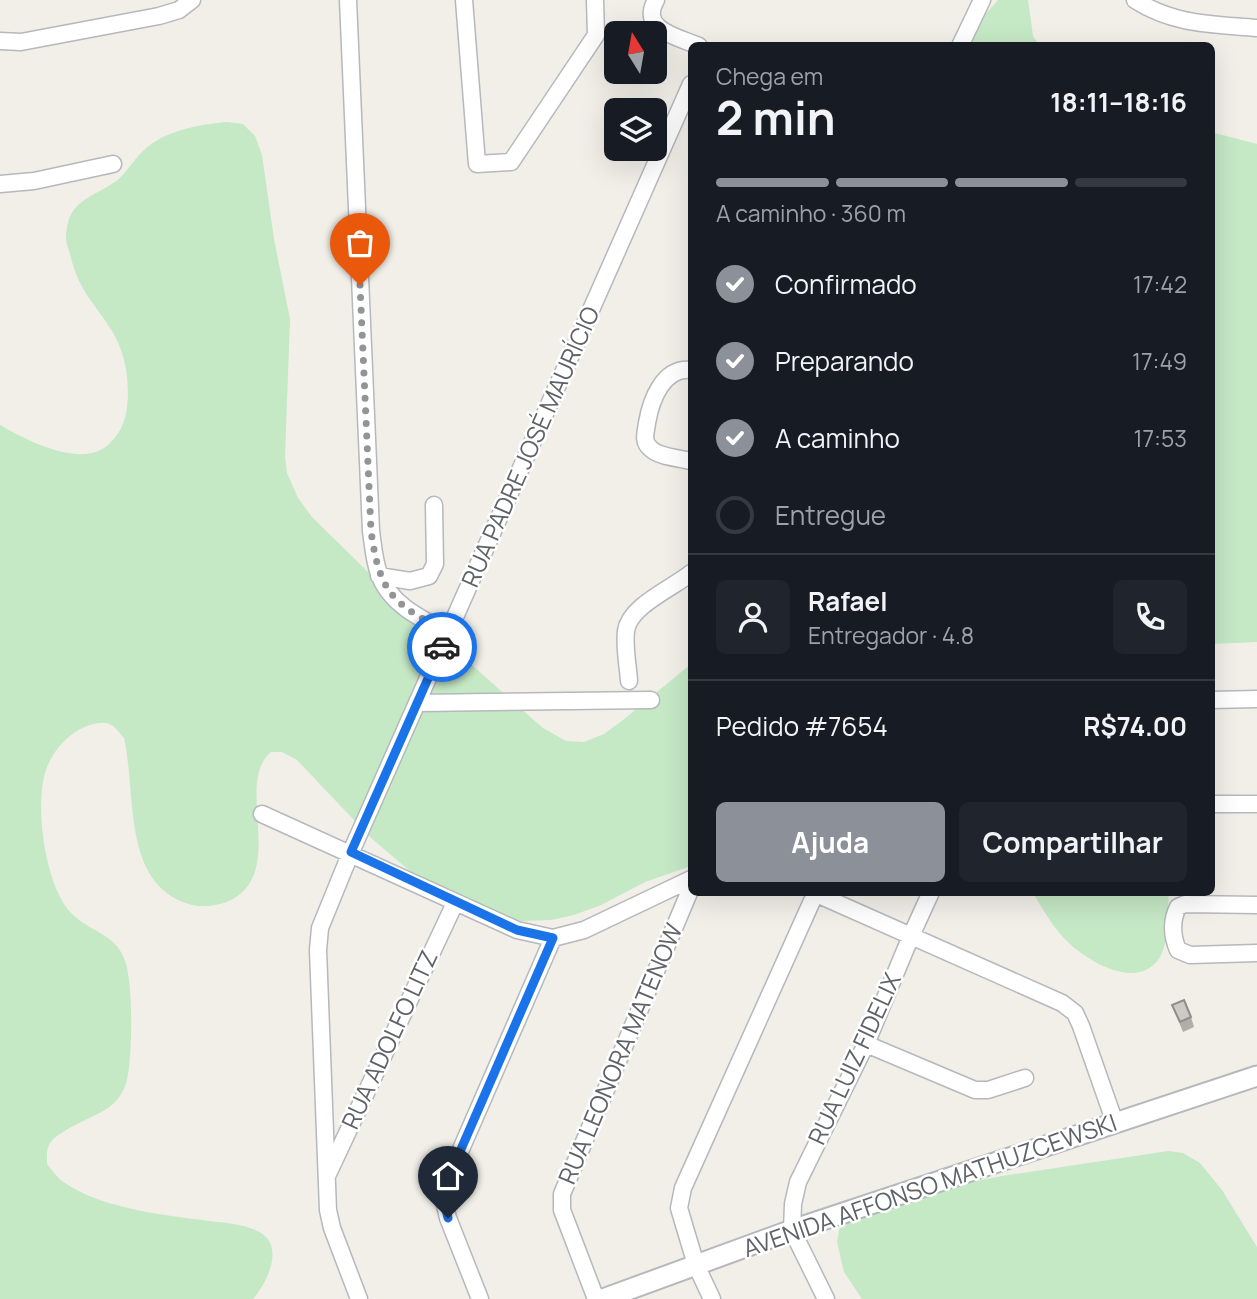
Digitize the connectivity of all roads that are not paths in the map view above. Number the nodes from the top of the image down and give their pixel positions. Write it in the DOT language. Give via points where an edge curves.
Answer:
graph roads {
  1 [pos="192,0"];
  2 [pos="348,0"];
  3 [pos="464,0"];
  4 [pos="595,0"];
  5 [pos="656,0"];
  6 [pos="982,0"];
  7 [pos="1135,0"];
  8 [pos="1154,6"];
  9 [pos="1257,28"];
  10 [pos="0,41"];
  11 [pos="689,42"];
  12 [pos="962,42"];
  13 [pos="688,90"];
  14 [pos="113,163"];
  15 [pos="0,184"];
  16 [pos="688,370"];
  17 [pos="688,460"];
  18 [pos="434,505"];
  19 [pos="688,575"];
  20 [pos="379,576"];
  21 [pos="448,633"];
  22 [pos="629,681"];
  23 [pos="1257,699"];
  24 [pos="651,700"];
  25 [pos="1215,700"];
  26 [pos="418,703"];
  27 [pos="1215,804"];
  28 [pos="1257,804"];
  29 [pos="262,814"];
  30 [pos="351,852"];
  31 [pos="688,880"];
  32 [pos="688,895"];
  33 [pos="813,896"];
  34 [pos="821,896"];
  35 [pos="930,896"];
  36 [pos="455,902"];
  37 [pos="1257,905"];
  38 [pos="911,936"];
  39 [pos="553,938"];
  40 [pos="1257,953"];
  41 [pos="866,1044"];
  42 [pos="1257,1076"];
  43 [pos="1025,1078"];
  44 [pos="1115,1124"];
  45 [pos="326,1178"];
  46 [pos="792,1230"];
  47 [pos="696,1265"];
  48 [pos="359,1299"];
  49 [pos="480,1299"];
  50 [pos="597,1299"];
  51 [pos="603,1299"];
  52 [pos="712,1299"];
  53 [pos="826,1299"];
  1 -- 10 [label="street" via="159,16"];
  2 -- 20 [label="street" via="371,531"];
  3 -- 4 [label="street" via="477,164 511,162 596,35"];
  5 -- 11 [label="street" via="651,10 658,29"];
  6 -- 12 [label="street"];
  7 -- 8 [label="street"];
  8 -- 9 [label="street" via="1182,21"];
  13 -- 21 [label="street, RUA PADRE JOSÉ MAURÍCIO"];
  14 -- 15 [label="street"];
  16 -- 17 [label="street" via="673,373 656,392 644,439 653,451"];
  18 -- 20 [label="street" via="435,564 429,576 410,581"];
  19 -- 22 [label="street" via="635,611 628,621"];
  20 -- 21 [label="street" via="412,614"];
  21 -- 26 [label="street, RUA PADRE JOSÉ MAURÍCIO"];
  23 -- 25 [label="street"];
  24 -- 26 [label="street"];
  26 -- 30 [label="street, RUA PADRE JOSÉ MAURÍCIO"];
  27 -- 28 [label="street"];
  29 -- 30 [label="street"];
  30 -- 36 [label="street"];
  30 -- 45 [label="street, RUA PADRE JOSÉ MAURÍCIO" via="320,928 318,950"];
  31 -- 39 [label="street" via="584,930"];
  32 -- 50 [label="street, RUA LEONORA MATENOW" via="562,1194 562,1210"];
  33 -- 47 [label="street" via="682,1188 680,1209"];
  34 -- 38 [label="street"];
  35 -- 38 [label="street, RUA LUIZ FIDELIX"];
  36 -- 39 [label="street" via="517,930"];
  36 -- 45 [label="street, RUA ADOLFO LITZ"];
  37 -- 40 [label="street" via="1185,904 1173,916 1178,950 1190,955"];
  38 -- 41 [label="street, RUA LUIZ FIDELIX"];
  38 -- 44 [label="street" via="1062,1003 1075,1013"];
  39 -- 49 [label="street" via="443,1197"];
  41 -- 43 [label="street" via="975,1090"];
  41 -- 46 [label="street, RUA LUIZ FIDELIX" via="798,1182"];
  42 -- 44 [label="street, AVENIDA AFFONSO MATHUZCEWSKI"];
  44 -- 46 [label="street, AVENIDA AFFONSO MATHUZCEWSKI"];
  45 -- 48 [label="street, RUA PADRE JOSÉ MAURÍCIO" via="332,1227"];
  46 -- 47 [label="street, AVENIDA AFFONSO MATHUZCEWSKI"];
  46 -- 53 [label="street"];
  47 -- 51 [label="street, AVENIDA AFFONSO MATHUZCEWSKI"];
  47 -- 52 [label="street"];
}
